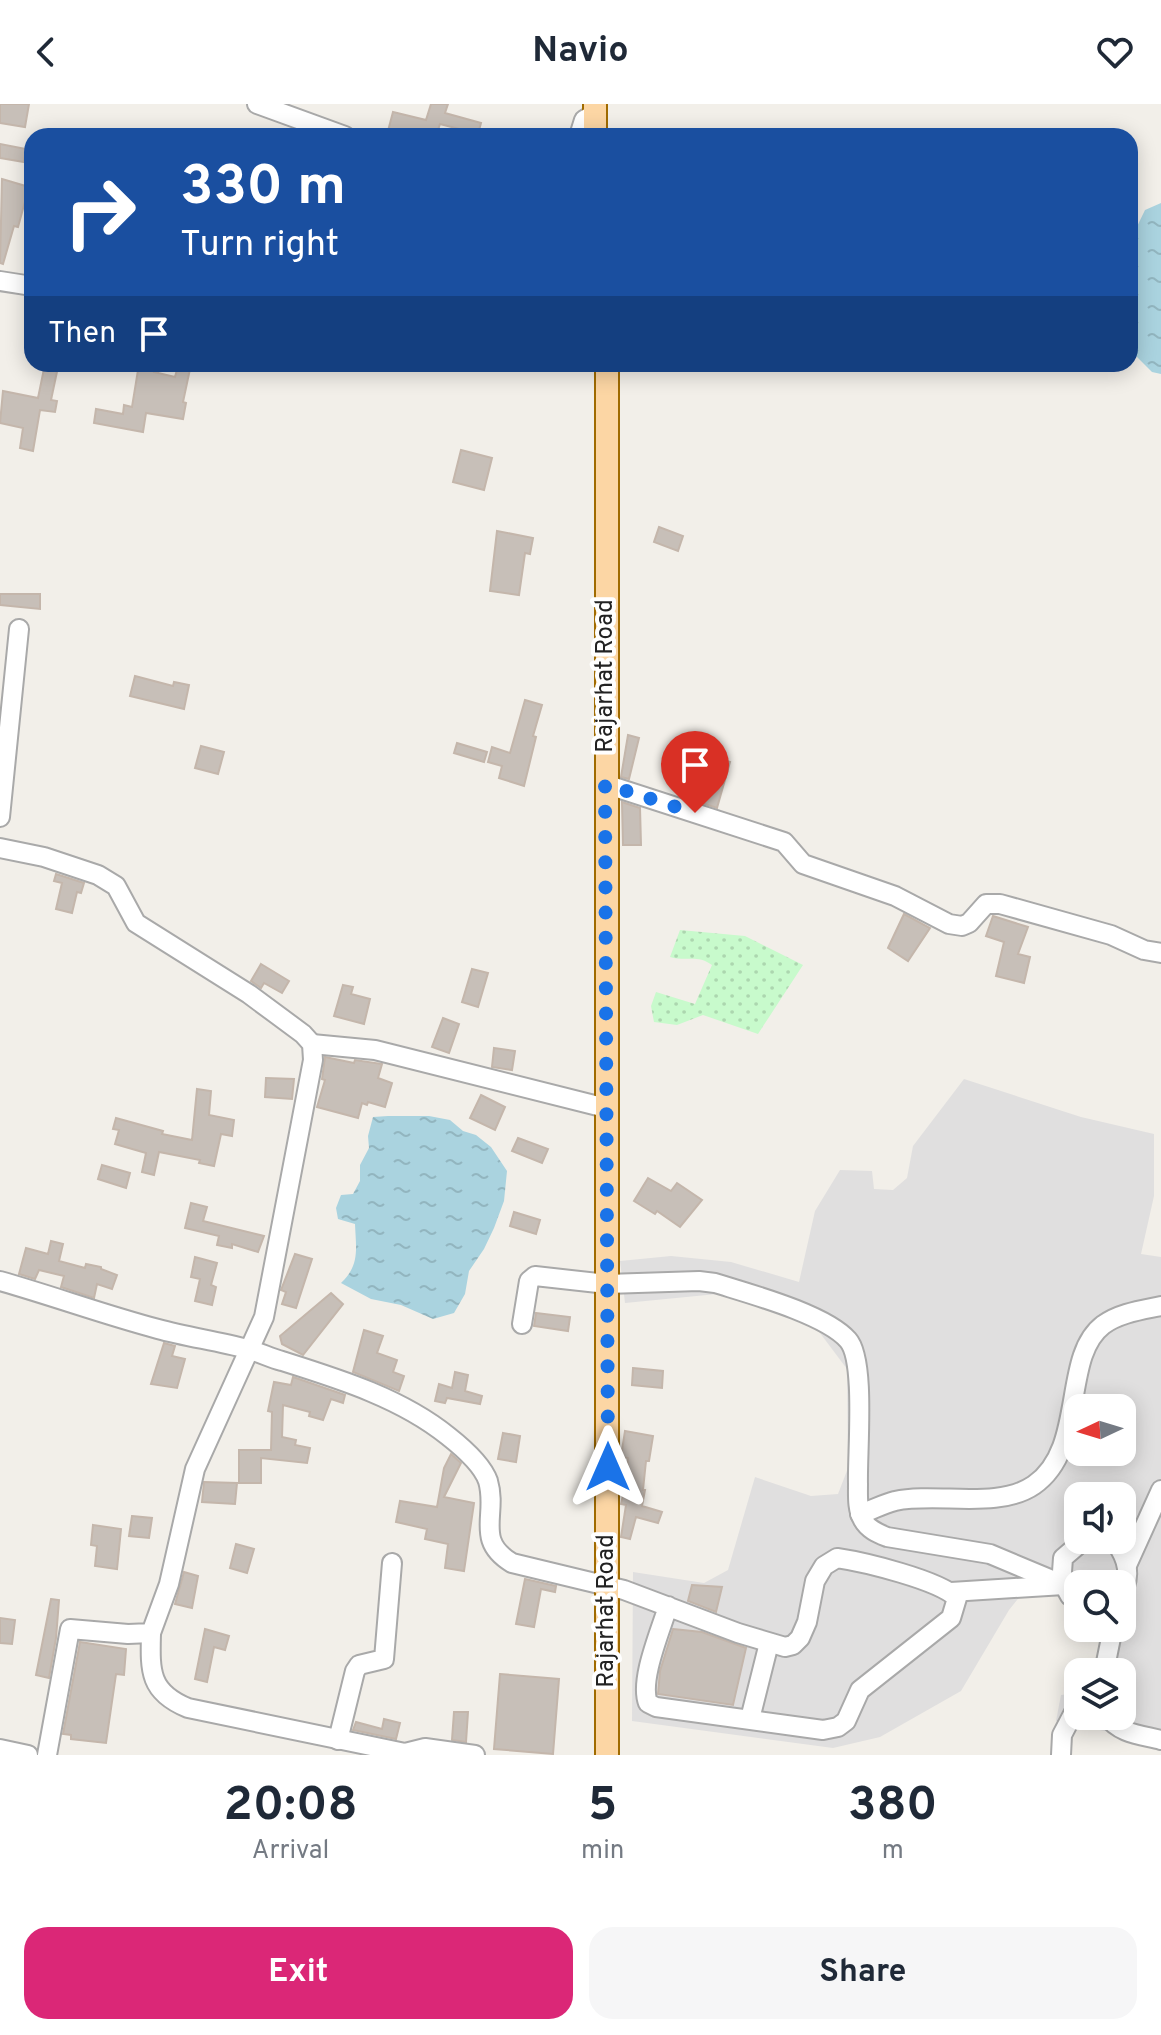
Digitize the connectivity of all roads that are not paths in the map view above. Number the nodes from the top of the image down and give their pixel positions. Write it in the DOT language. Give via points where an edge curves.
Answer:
graph roads {
  1 [pos="257,104"];
  2 [pos="598,114"];
  3 [pos="323,128"];
  4 [pos="582,128"];
  5 [pos="0,281"];
  6 [pos="24,285"];
  7 [pos="595,372"];
  8 [pos="607,372"];
  9 [pos="19,629"];
  10 [pos="605,784"];
  11 [pos="0,817"];
  12 [pos="0,848"];
  13 [pos="1161,953"];
  14 [pos="312,1044"];
  15 [pos="600,1106"];
  16 [pos="0,1281"];
  17 [pos="601,1283"];
  18 [pos="1161,1306"];
  19 [pos="522,1324"];
  20 [pos="251,1350"];
  21 [pos="1161,1490"];
  22 [pos="860,1514"];
  23 [pos="1068,1554"];
  24 [pos="1123,1554"];
  25 [pos="392,1563"];
  26 [pos="1128,1563"];
  27 [pos="1127,1570"];
  28 [pos="601,1583"];
  29 [pos="1064,1585"];
  30 [pos="951,1592"];
  31 [pos="674,1608"];
  32 [pos="151,1633"];
  33 [pos="769,1643"];
  34 [pos="750,1719"];
  35 [pos="1065,1730"];
  36 [pos="1123,1730"];
  37 [pos="338,1740"];
  38 [pos="1161,1740"];
  39 [pos="0,1749"];
  40 [pos="28,1755"];
  41 [pos="47,1755"];
  42 [pos="475,1755"];
  43 [pos="595,1755"];
  44 [pos="607,1755"];
  45 [pos="1061,1755"];
  1 -- 3 [label="street"];
  2 -- 4 [label="street" via="584,120"];
  5 -- 6 [label="street"];
  7 -- 15 [label="main road, Rajarhat Road"];
  8 -- 10 [label="main road, Rajarhat Road"];
  9 -- 11 [label="street"];
  10 -- 13 [label="street" via="784,842 803,864 895,896 949,924 962,926 986,904 1000,904"];
  10 -- 15 [label="main road, Rajarhat Road"];
  12 -- 14 [label="street" via="44,857 116,886 136,923 249,994"];
  14 -- 15 [label="street" via="375,1050"];
  14 -- 20 [label="street" via="308,1097 264,1317"];
  15 -- 17 [label="main road, Rajarhat Road"];
  16 -- 20 [label="street" via="158,1329"];
  17 -- 19 [label="street" via="531,1277"];
  17 -- 22 [label="street" via="715,1283 831,1324 851,1342 859,1364"];
  17 -- 28 [label="main road, Rajarhat Road"];
  18 -- 22 [label="street" via="1105,1323 1089,1340 1068,1431 1056,1459 1034,1485 1005,1496 896,1501"];
  20 -- 28 [label="street" via="361,1388 432,1422 487,1479 491,1543 499,1555 526,1568"];
  20 -- 32 [label="street" via="195,1469 169,1584"];
  21 -- 26 [label="street"];
  22 -- 29 [label="street" via="873,1532 887,1537 990,1554"];
  23 -- 29 [label="street" via="1063,1558"];
  24 -- 26 [label="street"];
  25 -- 37 [label="street" via="384,1659 359,1665 355,1671"];
  26 -- 27 [label="street"];
  28 -- 31 [label="street"];
  28 -- 43 [label="main road, Rajarhat Road"];
  28 -- 44 [label="main road, Rajarhat Road"];
  29 -- 30 [label="street"];
  30 -- 33 [label="street" via="837,1558 815,1581 800,1638 793,1645"];
  30 -- 34 [label="street" via="957,1598 951,1618 860,1690 838,1727 823,1730"];
  31 -- 33 [label="street"];
  31 -- 34 [label="street" via="647,1678 648,1703"];
  32 -- 37 [label="street" via="152,1672 168,1700"];
  32 -- 41 [label="street" via="70,1629"];
  33 -- 34 [label="street"];
  35 -- 45 [label="street"];
  36 -- 38 [label="street"];
  37 -- 42 [label="street" via="405,1753 425,1748"];
  39 -- 40 [label="street"];
}
